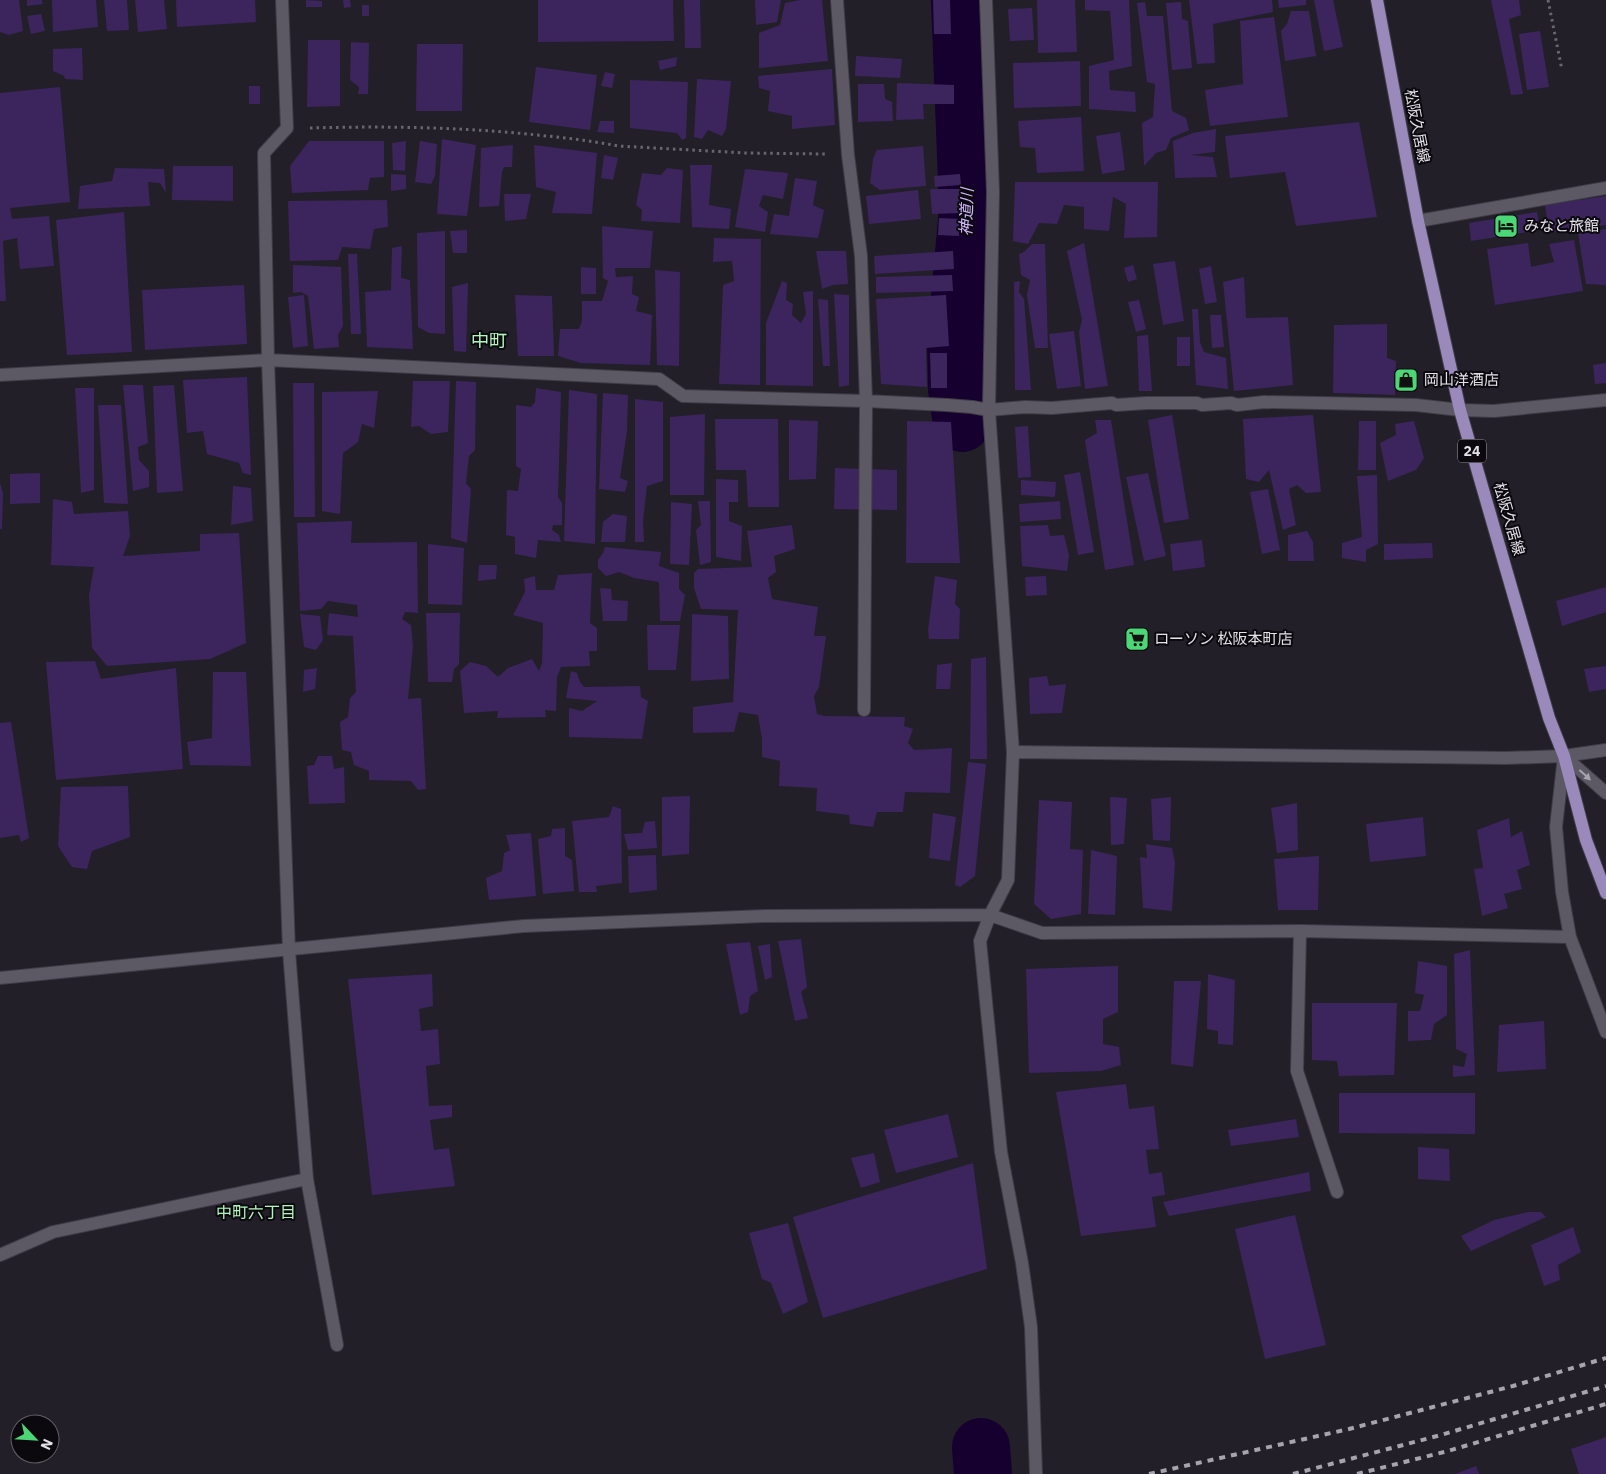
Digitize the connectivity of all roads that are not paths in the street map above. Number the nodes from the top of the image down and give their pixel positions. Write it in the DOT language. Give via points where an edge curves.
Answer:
graph roads {
  1 [pos="282,0"];
  2 [pos="837,0"];
  3 [pos="986,0"];
  4 [pos="1377,0"];
  5 [pos="1606,188"];
  6 [pos="1418,221"];
  7 [pos="268,360"];
  8 [pos="0,374"];
  9 [pos="1606,400"];
  10 [pos="866,401"];
  11 [pos="989,410"];
  12 [pos="1460,410"];
  13 [pos="864,710"];
  14 [pos="1606,750"];
  15 [pos="1013,752"];
  16 [pos="1564,756"];
  17 [pos="1606,793"];
  18 [pos="1606,893"];
  19 [pos="990,915"];
  20 [pos="1300,931"];
  21 [pos="1570,937"];
  22 [pos="289,950"];
  23 [pos="0,978"];
  24 [pos="1606,1032"];
  25 [pos="307,1179"];
  26 [pos="1336,1192"];
  27 [pos="0,1255"];
  28 [pos="337,1344"];
  29 [pos="1036,1474"];
  1 -- 7 [label="street" via="287,128 264,153"];
  2 -- 10 [label="street" via="848,155 860,256"];
  3 -- 11 [label="street" via="993,192"];
  4 -- 6 [label="main road, 松阪久居線 / 24"];
  5 -- 6 [label="street"];
  6 -- 12 [label="main road, 松阪久居線 / 24"];
  7 -- 8 [label="street"];
  7 -- 10 [label="street" via="660,379 683,396"];
  7 -- 22 [label="street"];
  9 -- 12 [label="street" via="1494,411"];
  10 -- 11 [label="street"];
  10 -- 13 [label="street"];
  11 -- 12 [label="street" via="1112,403 1237,405 1264,402 1416,405"];
  11 -- 15 [label="street"];
  12 -- 16 [label="main road, 松阪久居線 / 24" via="1549,718"];
  14 -- 16 [label="street"];
  15 -- 16 [label="street"];
  15 -- 19 [label="street" via="1008,880"];
  16 -- 17 [label="street, one-way"];
  16 -- 18 [label="main road, 松阪久居線 / 24" via="1586,840"];
  16 -- 21 [label="street" via="1556,827"];
  19 -- 20 [label="street" via="1042,933"];
  19 -- 22 [label="street" via="766,916 534,926"];
  19 -- 29 [label="street" via="980,941 1001,1152 1031,1328"];
  20 -- 21 [label="street"];
  20 -- 26 [label="street" via="1297,1071"];
  21 -- 24 [label="street"];
  22 -- 23 [label="street"];
  22 -- 25 [label="street"];
  25 -- 27 [label="street" via="54,1232"];
  25 -- 28 [label="street"];
}
